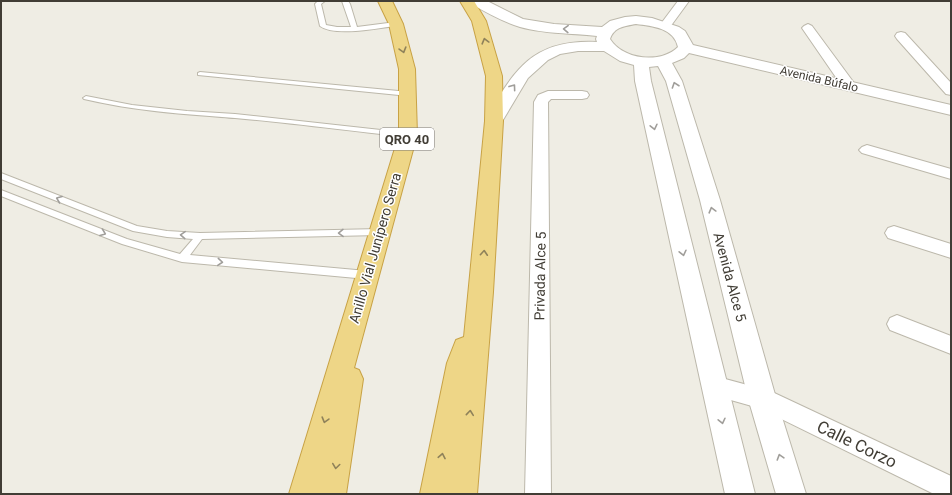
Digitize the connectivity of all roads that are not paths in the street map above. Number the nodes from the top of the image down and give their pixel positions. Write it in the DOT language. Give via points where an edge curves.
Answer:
graph roads {
  1 [pos="322,1"];
  2 [pos="345,1"];
  3 [pos="385,1"];
  4 [pos="468,1"];
  5 [pos="477,1"];
  6 [pos="684,1"];
  7 [pos="396,24"];
  8 [pos="666,25"];
  9 [pos="354,28"];
  10 [pos="808,28"];
  11 [pos="604,32"];
  12 [pos="900,36"];
  13 [pos="608,47"];
  14 [pos="686,48"];
  15 [pos="641,61"];
  16 [pos="664,62"];
  17 [pos="200,74"];
  18 [pos="849,86"];
  19 [pos="951,91"];
  20 [pos="409,94"];
  21 [pos="582,95"];
  22 [pos="86,98"];
  23 [pos="951,110"];
  24 [pos="494,120"];
  25 [pos="408,135"];
  26 [pos="867,150"];
  27 [pos="951,174"];
  28 [pos="1,176"];
  29 [pos="41,192"];
  30 [pos="1,193"];
  31 [pos="27,203"];
  32 [pos="380,232"];
  33 [pos="894,233"];
  34 [pos="200,236"];
  35 [pos="951,251"];
  36 [pos="182,258"];
  37 [pos="367,275"];
  38 [pos="481,292"];
  39 [pos="897,324"];
  40 [pos="951,345"];
  41 [pos="714,386"];
  42 [pos="762,398"];
  43 [pos="951,489"];
  44 [pos="304,494"];
  45 [pos="331,494"];
  46 [pos="435,494"];
  47 [pos="462,494"];
  48 [pos="538,494"];
  49 [pos="740,494"];
  50 [pos="791,494"];
  1 -- 9 [label="lane" via="318,4 323,26"];
  2 -- 9 [label="lane"];
  3 -- 7 [label="highway, Anillo Vial Junípero Serra / QRO 40"];
  24 -- 4 [label="highway, one-way" via="494,76 479,21"];
  11 -- 5 [label="street, one-way" via="545,28 523,23"];
  6 -- 8 [label="street"];
  7 -- 9 [label="lane"];
  7 -- 20 [label="highway, Anillo Vial Junípero Serra / QRO 40, one-way" via="408,69"];
  8 -- 11 [label="street" via="651,21 629,21 611,26"];
  8 -- 14 [label="street" via="685,40"];
  10 -- 18 [label="street"];
  11 -- 13 [label="street" via="603,40"];
  12 -- 19 [label="street"];
  13 -- 15 [label="street" via="622,56"];
  24 -- 13 [label="street, one-way" via="511,88 531,64 544,54 568,47"];
  14 -- 16 [label="street" via="682,54"];
  14 -- 18 [label="street, Avenida Búfalo"];
  15 -- 16 [label="street"];
  15 -- 41 [label="street, one-way" via="645,88"];
  42 -- 16 [label="street, Avenida Alce 5, one-way" via="710,200 674,81"];
  17 -- 20 [label="lane"];
  18 -- 23 [label="street, Avenida Búfalo"];
  20 -- 25 [label="highway, Anillo Vial Junípero Serra / QRO 40"];
  21 -- 48 [label="street, Privada Alce 5" via="548,95 541,102"];
  22 -- 25 [label="lane" via="132,107"];
  38 -- 24 [label="highway, one-way"];
  25 -- 32 [label="highway, Anillo Vial Junípero Serra / QRO 40"];
  26 -- 27 [label="street"];
  28 -- 29 [label="lane"];
  29 -- 31 [label="lane"];
  34 -- 29 [label="lane, one-way" via="136,229"];
  30 -- 31 [label="lane"];
  31 -- 36 [label="lane, one-way" via="125,242"];
  32 -- 34 [label="lane, one-way"];
  32 -- 37 [label="highway, Anillo Vial Junípero Serra / QRO 40"];
  33 -- 35 [label="street"];
  34 -- 36 [label="lane"];
  36 -- 37 [label="lane, one-way"];
  37 -- 44 [label="highway, Anillo Vial Junípero Serra / QRO 40, one-way"];
  37 -- 45 [label="highway, one-way"];
  46 -- 38 [label="highway, one-way" via="460,363"];
  47 -- 38 [label="highway, one-way"];
  39 -- 40 [label="street"];
  41 -- 42 [label="street, Calle Corzo"];
  41 -- 49 [label="street, one-way"];
  42 -- 43 [label="street, Calle Corzo"];
  50 -- 42 [label="street, Avenida Alce 5, one-way"];
}
